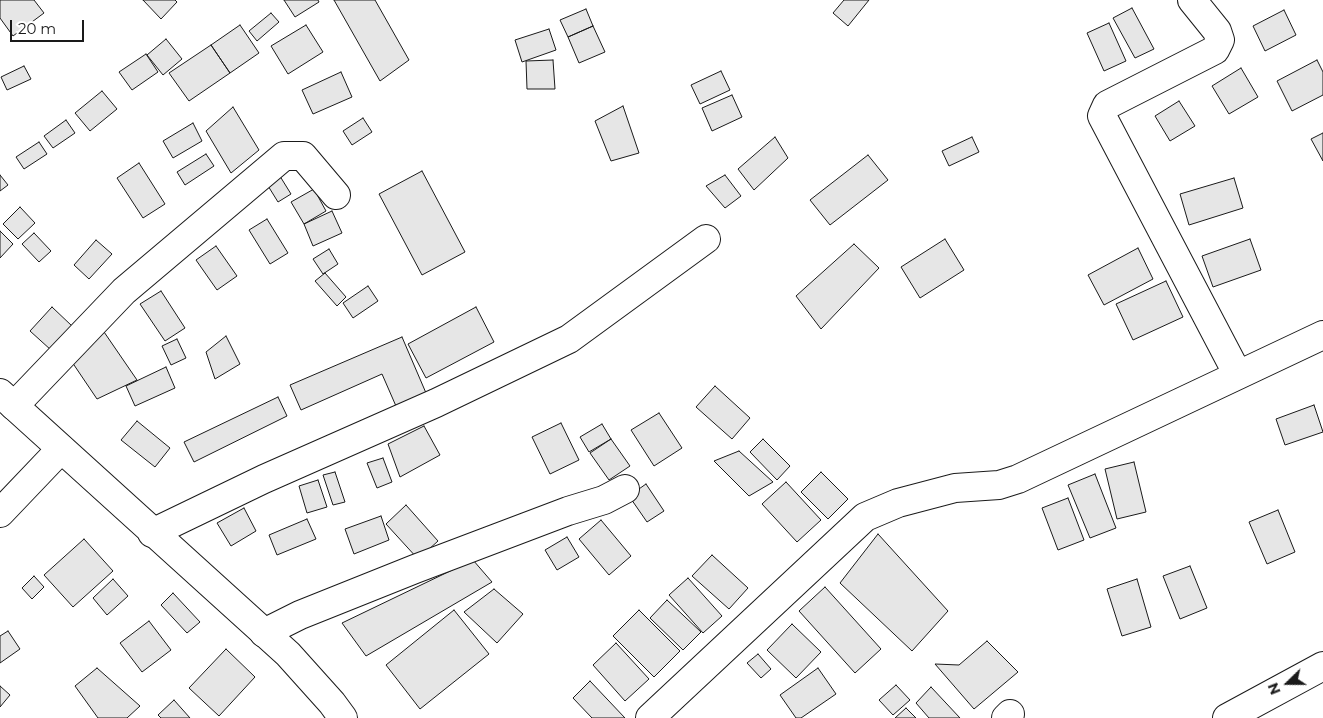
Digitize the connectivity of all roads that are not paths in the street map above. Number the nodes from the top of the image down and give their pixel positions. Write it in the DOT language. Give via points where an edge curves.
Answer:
graph roads {
  1 [pos="1192,0"];
  2 [pos="336,194"];
  3 [pos="706,239"];
  4 [pos="1323,334"];
  5 [pos="1238,375"];
  6 [pos="7,400"];
  7 [pos="61,449"];
  8 [pos="625,489"];
  9 [pos="0,513"];
  10 [pos="152,533"];
  11 [pos="264,633"];
  12 [pos="1323,666"];
  13 [pos="344,718"];
  14 [pos="650,718"];
  15 [pos="1227,718"];
  1 -- 5 [label="street" via="1217,31 1220,40 1215,50 1107,106 1102,116"];
  2 -- 6 [label="street" via="303,156 284,156 124,291"];
  3 -- 10 [label="street" via="569,339"];
  4 -- 5 [label="street"];
  5 -- 14 [label="street" via="1018,479 999,485 946,490 898,503 865,517"];
  6 -- 7 [label="street"];
  7 -- 9 [label="street"];
  7 -- 10 [label="street"];
  8 -- 11 [label="street" via="604,500 415,569 300,615"];
  10 -- 11 [label="street"];
  11 -- 13 [label="street" via="288,654"];
  12 -- 15 [label="street"];
}
